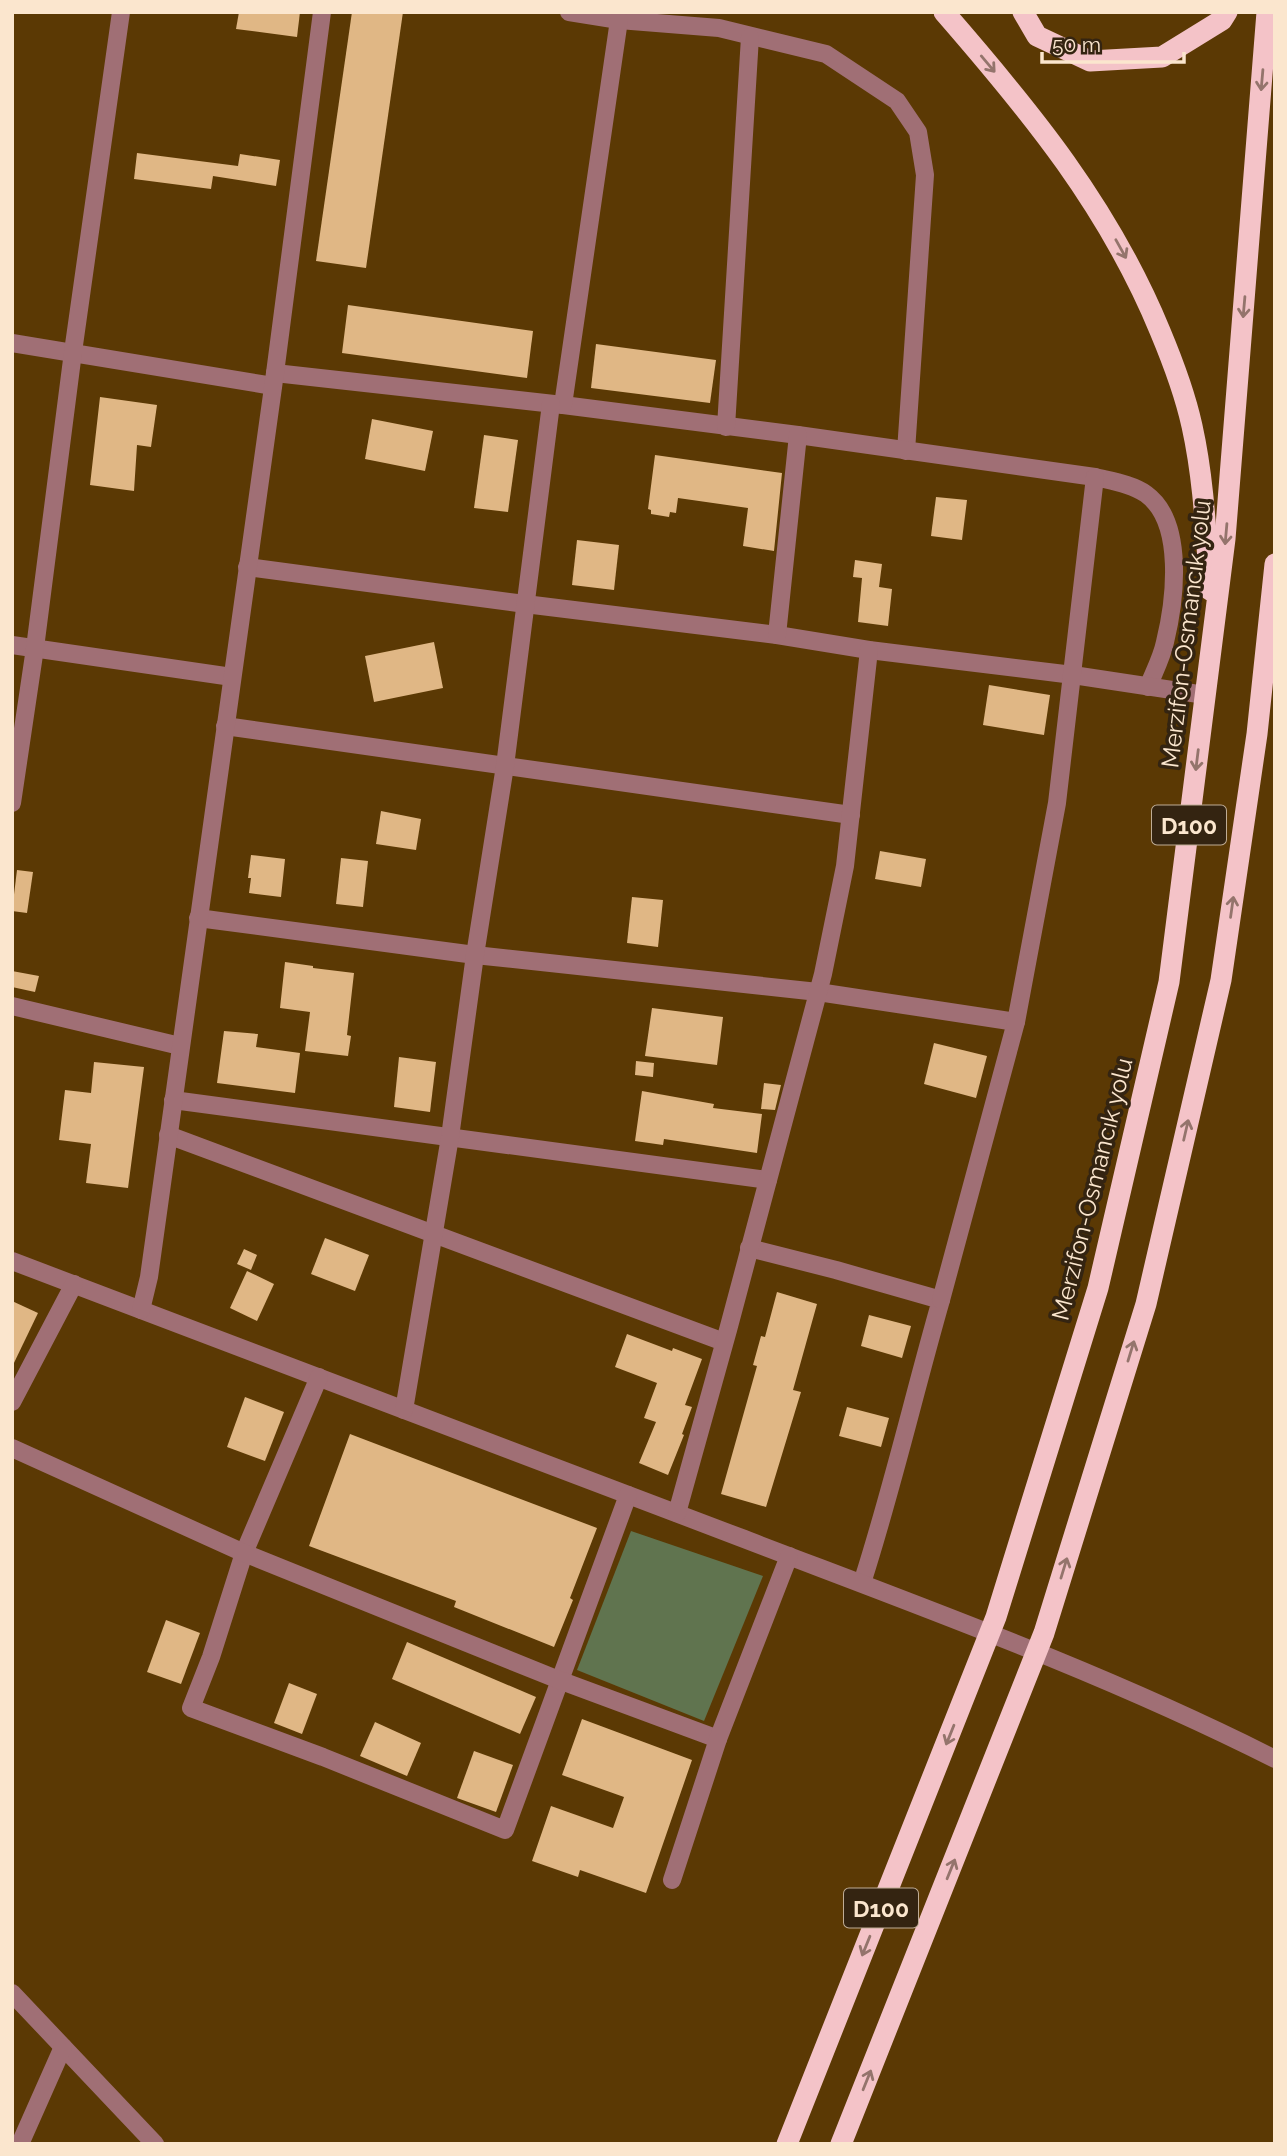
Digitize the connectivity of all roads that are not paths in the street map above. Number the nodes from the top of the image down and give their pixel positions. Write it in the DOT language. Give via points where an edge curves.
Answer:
graph roads {
  1 [pos="121,12"];
  2 [pos="322,12"];
  3 [pos="569,12"];
  4 [pos="944,12"];
  5 [pos="1023,12"];
  6 [pos="1227,12"];
  7 [pos="1267,12"];
  8 [pos="619,20"];
  9 [pos="750,37"];
  10 [pos="12,343"];
  11 [pos="73,352"];
  12 [pos="274,380"];
  13 [pos="557,404"];
  14 [pos="726,427"];
  15 [pos="798,435"];
  16 [pos="906,451"];
  17 [pos="1095,477"];
  18 [pos="247,567"];
  19 [pos="1274,571"];
  20 [pos="525,604"];
  21 [pos="777,635"];
  22 [pos="1213,636"];
  23 [pos="12,645"];
  24 [pos="36,648"];
  25 [pos="869,650"];
  26 [pos="1073,675"];
  27 [pos="232,677"];
  28 [pos="1148,687"];
  29 [pos="1205,695"];
  30 [pos="225,726"];
  31 [pos="505,766"];
  32 [pos="12,803"];
  33 [pos="851,816"];
  34 [pos="198,918"];
  35 [pos="475,955"];
  36 [pos="818,992"];
  37 [pos="12,1006"];
  38 [pos="1016,1021"];
  39 [pos="180,1046"];
  40 [pos="173,1100"];
  41 [pos="167,1135"];
  42 [pos="450,1137"];
  43 [pos="768,1180"];
  44 [pos="434,1234"];
  45 [pos="749,1248"];
  46 [pos="12,1261"];
  47 [pos="74,1284"];
  48 [pos="942,1300"];
  49 [pos="141,1310"];
  50 [pos="724,1342"];
  51 [pos="319,1377"];
  52 [pos="12,1402"];
  53 [pos="404,1410"];
  54 [pos="12,1448"];
  55 [pos="628,1495"];
  56 [pos="677,1513"];
  57 [pos="244,1553"];
  58 [pos="789,1556"];
  59 [pos="862,1583"];
  60 [pos="559,1680"];
  61 [pos="718,1739"];
  62 [pos="1275,1759"];
  63 [pos="672,1880"];
  64 [pos="12,1993"];
  65 [pos="63,2047"];
  66 [pos="20,2144"];
  67 [pos="155,2144"];
  68 [pos="787,2144"];
  69 [pos="841,2144"];
  1 -- 11 [label="street"];
  2 -- 12 [label="street"];
  3 -- 8 [label="street"];
  4 -- 22 [label="highway, one-way" via="1069,166 1107,224 1153,315 1192,426 1202,484"];
  5 -- 6 [label="highway" via="1037,36 1090,61 1162,57 1222,20"];
  7 -- 22 [label="highway, Merzifon-Osmancık yolu / D100, one-way" via="1225,540"];
  8 -- 9 [label="street" via="719,28"];
  8 -- 13 [label="street"];
  9 -- 14 [label="street"];
  9 -- 16 [label="street" via="826,54 897,101 918,132 925,176"];
  10 -- 11 [label="street"];
  11 -- 12 [label="street"];
  11 -- 24 [label="street"];
  12 -- 13 [label="street"];
  12 -- 18 [label="street"];
  13 -- 14 [label="street"];
  13 -- 20 [label="street"];
  14 -- 15 [label="street"];
  15 -- 16 [label="street"];
  15 -- 21 [label="street"];
  16 -- 17 [label="street"];
  17 -- 26 [label="street"];
  17 -- 28 [label="street" via="1147,494 1164,515 1173,542 1165,643"];
  18 -- 20 [label="street"];
  18 -- 27 [label="street"];
  69 -- 19 [label="highway, D100, one-way" via="1044,1633 1146,1304 1221,980 1257,733"];
  20 -- 21 [label="street"];
  20 -- 31 [label="street"];
  21 -- 25 [label="street"];
  22 -- 29 [label="highway, Merzifon-Osmancık yolu / D100"];
  23 -- 24 [label="street"];
  24 -- 27 [label="street"];
  24 -- 32 [label="street"];
  25 -- 26 [label="street"];
  25 -- 33 [label="street"];
  26 -- 28 [label="street"];
  26 -- 38 [label="street" via="1057,803"];
  27 -- 30 [label="street"];
  28 -- 29 [label="street"];
  29 -- 68 [label="highway, Merzifon-Osmancık yolu / D100, one-way" via="1169,982 1098,1288 996,1617"];
  30 -- 31 [label="street"];
  30 -- 34 [label="street"];
  31 -- 33 [label="street"];
  31 -- 35 [label="street"];
  33 -- 36 [label="street"];
  34 -- 35 [label="street"];
  34 -- 39 [label="street"];
  35 -- 36 [label="street"];
  35 -- 42 [label="street"];
  36 -- 38 [label="street"];
  36 -- 43 [label="street"];
  37 -- 39 [label="street"];
  38 -- 48 [label="street"];
  39 -- 40 [label="street"];
  40 -- 41 [label="street"];
  40 -- 42 [label="street"];
  41 -- 44 [label="street"];
  41 -- 49 [label="street"];
  42 -- 43 [label="street"];
  42 -- 44 [label="street"];
  43 -- 45 [label="street"];
  44 -- 50 [label="street"];
  44 -- 53 [label="street"];
  45 -- 48 [label="street"];
  45 -- 50 [label="street"];
  46 -- 47 [label="street"];
  47 -- 49 [label="street"];
  47 -- 52 [label="street"];
  48 -- 59 [label="street"];
  49 -- 51 [label="street"];
  50 -- 56 [label="street"];
  51 -- 53 [label="street"];
  51 -- 57 [label="street"];
  53 -- 55 [label="street"];
  54 -- 57 [label="street"];
  55 -- 56 [label="street"];
  55 -- 60 [label="street"];
  56 -- 58 [label="street"];
  57 -- 60 [label="street"];
  57 -- 60 [label="street" via="191,1708 505,1830"];
  58 -- 59 [label="street"];
  58 -- 61 [label="street"];
  59 -- 62 [label="street" via="1083,1672"];
  60 -- 61 [label="street"];
  61 -- 63 [label="street"];
  64 -- 65 [label="street"];
  65 -- 66 [label="street"];
  65 -- 67 [label="street"];
}
